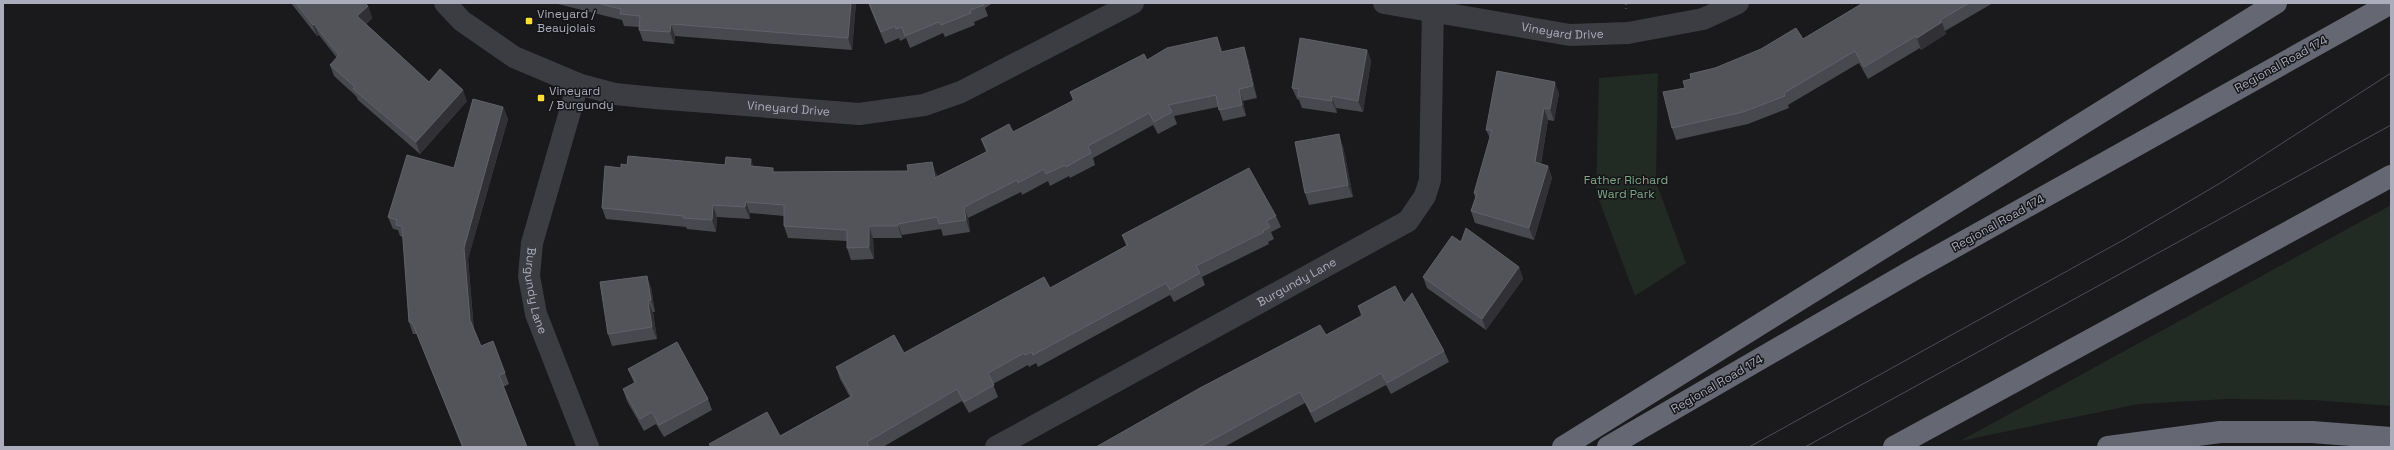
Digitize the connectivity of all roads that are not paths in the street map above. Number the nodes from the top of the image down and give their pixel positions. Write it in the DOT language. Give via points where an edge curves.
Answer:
graph roads {
  1 [pos="445,3"];
  2 [pos="1134,3"];
  3 [pos="1384,3"];
  4 [pos="1738,3"];
  5 [pos="2276,3"];
  6 [pos="2391,3"];
  7 [pos="1433,7"];
  8 [pos="578,84"];
  9 [pos="2391,176"];
  10 [pos="2391,438"];
  11 [pos="588,447"];
  12 [pos="996,447"];
  13 [pos="1562,447"];
  14 [pos="1608,447"];
  15 [pos="1894,447"];
  16 [pos="2108,447"];
  1 -- 8 [label="street, Vineyard Drive" via="462,21 514,57"];
  2 -- 8 [label="street, Vineyard Drive" via="961,92 924,105 884,111 859,114 831,113 663,99 615,94"];
  3 -- 7 [label="street, Vineyard Drive"];
  4 -- 7 [label="street, Vineyard Drive" via="1703,19 1614,34 1570,34"];
  5 -- 13 [label="highway"];
  6 -- 14 [label="highway, Regional Road 174" via="1915,269"];
  7 -- 12 [label="street, Burgundy Lane" via="1430,180 1425,196 1408,221"];
  8 -- 11 [label="street, Burgundy Lane" via="532,243 530,276 536,314"];
  9 -- 15 [label="highway"];
  10 -- 16 [label="highway" via="2312,432 2220,432"];
}
